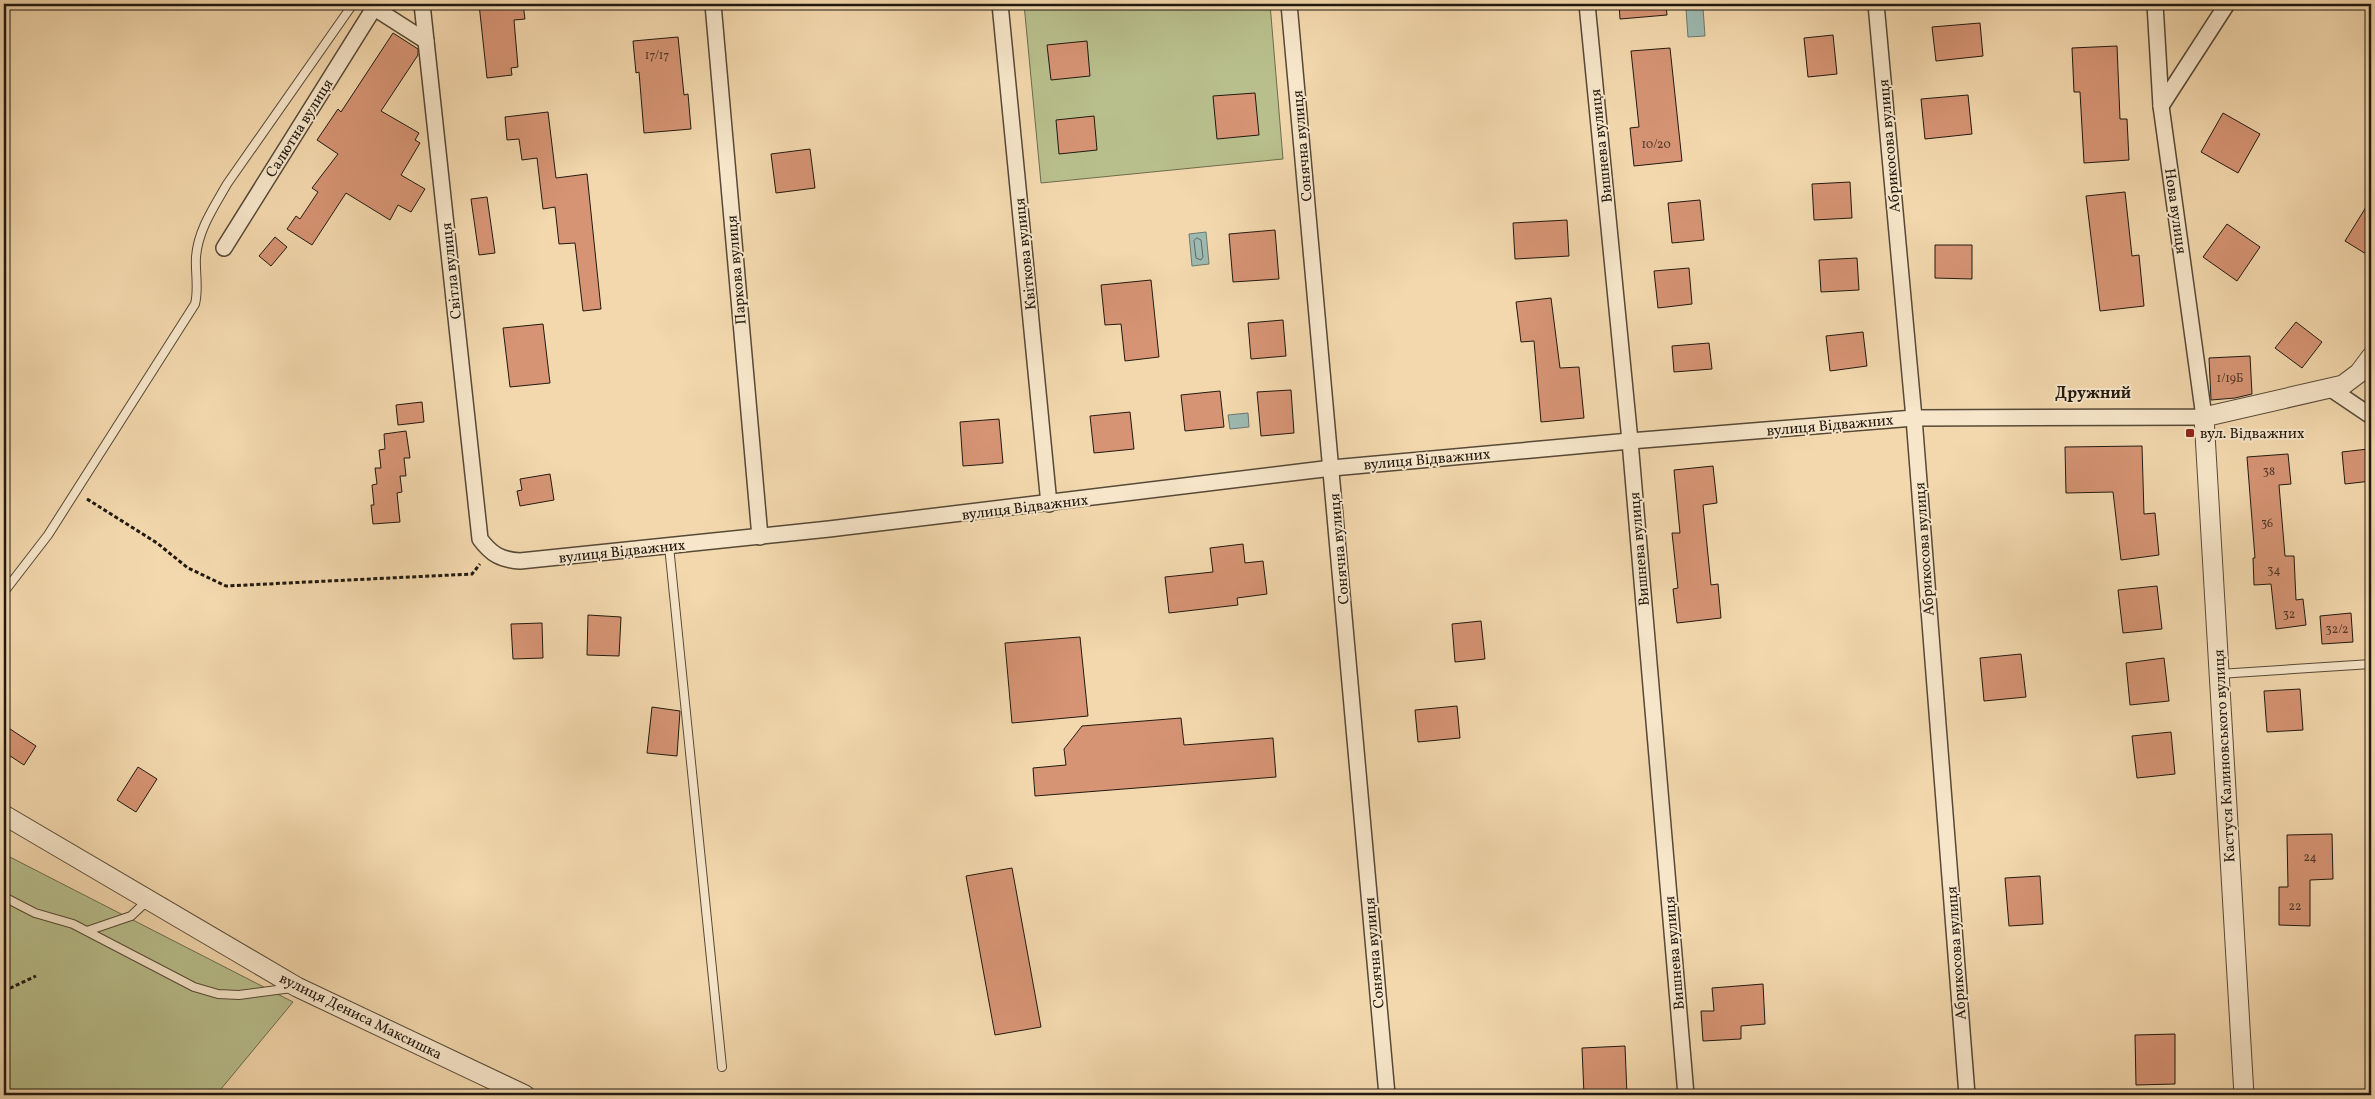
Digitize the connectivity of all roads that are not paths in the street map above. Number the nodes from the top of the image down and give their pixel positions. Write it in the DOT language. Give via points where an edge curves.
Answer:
graph roads {
  1 [pos="353,4"];
  2 [pos="422,4"];
  3 [pos="713,4"];
  4 [pos="1000,4"];
  5 [pos="1289,4"];
  6 [pos="1588,4"];
  7 [pos="1876,4"];
  8 [pos="2155,4"];
  9 [pos="2227,4"];
  10 [pos="371,6"];
  11 [pos="426,41"];
  12 [pos="2161,106"];
  13 [pos="224,248"];
  14 [pos="2371,357"];
  15 [pos="2330,389"];
  16 [pos="2371,416"];
  17 [pos="2204,417"];
  18 [pos="1914,418"];
  19 [pos="1630,441"];
  20 [pos="1332,468"];
  21 [pos="1050,504"];
  22 [pos="760,537"];
  23 [pos="669,546"];
  24 [pos="489,552"];
  25 [pos="4,592"];
  26 [pos="2371,664"];
  27 [pos="2219,674"];
  28 [pos="4,815"];
  29 [pos="4,897"];
  30 [pos="149,900"];
  31 [pos="86,931"];
  32 [pos="297,987"];
  33 [pos="722,1067"];
  34 [pos="525,1095"];
  35 [pos="1387,1095"];
  36 [pos="1686,1095"];
  37 [pos="1967,1095"];
  38 [pos="2244,1095"];
  1 -- 25 [label="lane" via="227,184 200,236 196,255 195,304 48,535"];
  2 -- 11 [label="street, Світла вулиця"];
  3 -- 22 [label="street, Паркова вулиця"];
  4 -- 21 [label="street, Квіткова вулиця"];
  5 -- 20 [label="street, Сонячна вулиця"];
  6 -- 19 [label="street, Вишнева вулиця"];
  7 -- 18 [label="street, Абрикосова вулиця"];
  8 -- 12 [label="street, Нова вулиця"];
  9 -- 12 [label="street"];
  10 -- 11 [label="street"];
  10 -- 13 [label="street, Салютна вулиця"];
  11 -- 24 [label="street, Світла вулиця" via="480,539"];
  12 -- 17 [label="street, Нова вулиця"];
  14 -- 15 [label="street, вулиця Відважних" via="2343,385"];
  15 -- 16 [label="street"];
  15 -- 17 [label="street, вулиця Відважних"];
  17 -- 18 [label="street, вулиця Відважних"];
  17 -- 27 [label="street, Кастуся Калиновського вулиця"];
  18 -- 19 [label="street, вулиця Відважних"];
  18 -- 37 [label="street, Абрикосова вулиця"];
  19 -- 20 [label="street, вулиця Відважних"];
  19 -- 36 [label="street, Вишнева вулиця"];
  20 -- 21 [label="street, вулиця Відважних"];
  20 -- 35 [label="street, Сонячна вулиця"];
  21 -- 22 [label="street, вулиця Відважних"];
  22 -- 23 [label="street, вулиця Відважних"];
  23 -- 24 [label="street, вулиця Відважних" via="520,561 506,560"];
  23 -- 33 [label="lane"];
  26 -- 27 [label="lane"];
  27 -- 38 [label="street, Кастуся Калиновського вулиця"];
  28 -- 30 [label="street, вулиця Дениса Максишка"];
  29 -- 31 [label="lane" via="35,913"];
  30 -- 31 [label="lane" via="131,916"];
  30 -- 32 [label="street, вулиця Дениса Максишка"];
  31 -- 32 [label="lane" via="194,987 218,994"];
  32 -- 34 [label="street, вулиця Дениса Максишка"];
}
